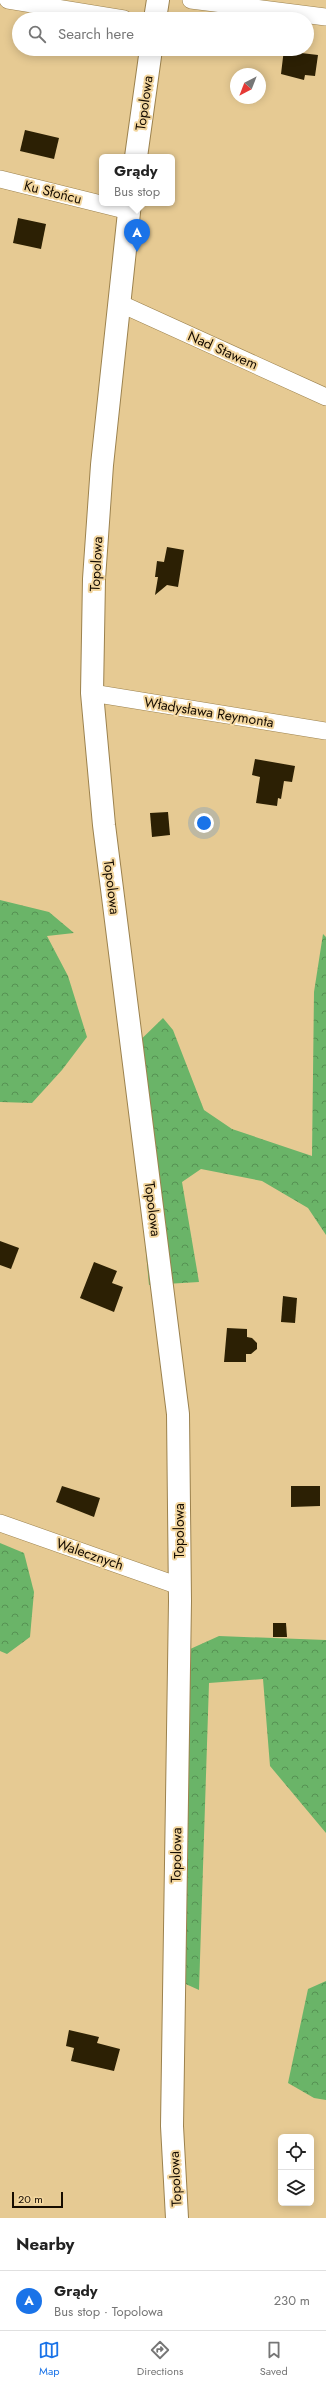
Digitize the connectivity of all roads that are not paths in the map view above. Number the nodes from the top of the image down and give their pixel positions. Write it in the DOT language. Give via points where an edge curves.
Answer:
graph roads {
  1 [pos="8,0"];
  2 [pos="158,0"];
  3 [pos="191,0"];
  4 [pos="81,12"];
  5 [pos="156,12"];
  6 [pos="286,12"];
  7 [pos="314,15"];
  8 [pos="326,17"];
  9 [pos="150,56"];
  10 [pos="136,154"];
  11 [pos="0,179"];
  12 [pos="99,200"];
  13 [pos="130,207"];
  14 [pos="119,304"];
  15 [pos="326,397"];
  16 [pos="92,693"];
  17 [pos="326,731"];
  18 [pos="0,1523"];
  19 [pos="179,1586"];
  20 [pos="177,2218"];
  1 -- 4 [label="street"];
  2 -- 5 [label="street"];
  3 -- 6 [label="street"];
  7 -- 8 [label="street"];
  9 -- 10 [label="street, Topolowa"];
  11 -- 12 [label="street, Ku Słońcu"];
  13 -- 14 [label="street, Topolowa"];
  14 -- 15 [label="street, Nad Stawem"];
  14 -- 16 [label="street, Topolowa" via="96,548"];
  16 -- 17 [label="street, Władysława Reymonta"];
  16 -- 19 [label="street, Topolowa" via="104,825 178,1414"];
  18 -- 19 [label="street, Walecznych"];
  19 -- 20 [label="street, Topolowa" via="172,2126"];
}
